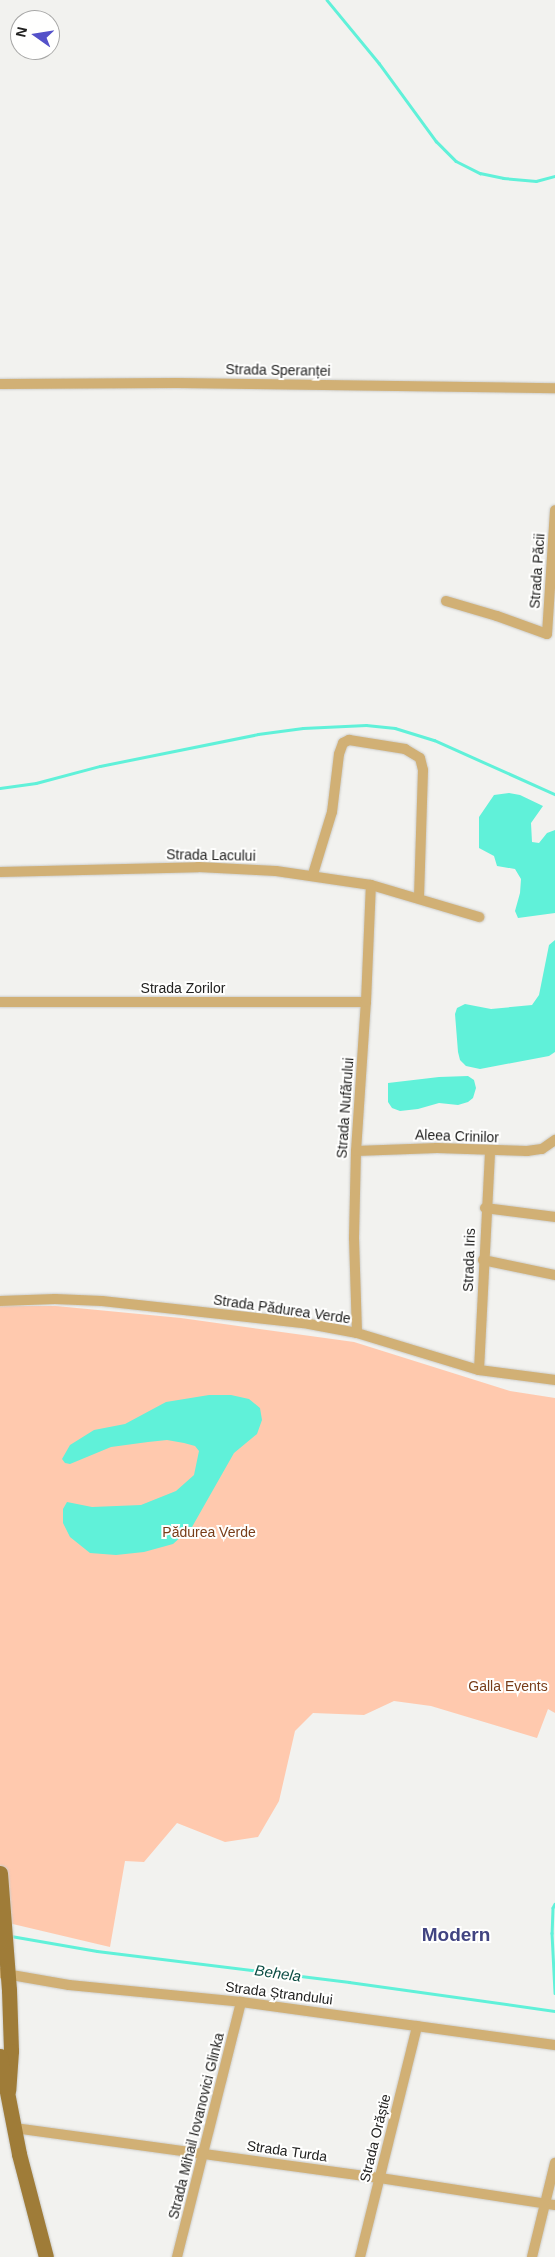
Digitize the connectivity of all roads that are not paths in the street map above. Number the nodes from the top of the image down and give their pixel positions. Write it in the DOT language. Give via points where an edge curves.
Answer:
graph roads {
  1 [pos="0,384"];
  2 [pos="555,388"];
  3 [pos="555,510"];
  4 [pos="446,601"];
  5 [pos="0,872"];
  6 [pos="313,874"];
  7 [pos="371,885"];
  8 [pos="419,898"];
  9 [pos="479,917"];
  10 [pos="0,1002"];
  11 [pos="366,1002"];
  12 [pos="555,1140"];
  13 [pos="356,1152"];
  14 [pos="490,1152"];
  15 [pos="486,1208"];
  16 [pos="555,1217"];
  17 [pos="483,1260"];
  18 [pos="555,1275"];
  19 [pos="0,1301"];
  20 [pos="357,1333"];
  21 [pos="479,1370"];
  22 [pos="555,1380"];
  23 [pos="0,1873"];
  24 [pos="4,1974"];
  25 [pos="241,2002"];
  26 [pos="417,2026"];
  27 [pos="555,2045"];
  28 [pos="0,2056"];
  29 [pos="8,2090"];
  30 [pos="14,2128"];
  31 [pos="203,2154"];
  32 [pos="555,2164"];
  33 [pos="380,2178"];
  34 [pos="550,2204"];
  35 [pos="46,2257"];
  36 [pos="177,2257"];
  37 [pos="360,2257"];
  38 [pos="532,2257"];
  1 -- 2 [label="street, Strada Speranței"];
  3 -- 4 [label="street, Strada Păcii" via="547,634"];
  5 -- 6 [label="street, Strada Lacului" via="198,867"];
  6 -- 7 [label="street, Strada Lacului"];
  6 -- 8 [label="street" via="336,795 339,754 344,742 349,740 405,749 420,758 423,770"];
  7 -- 8 [label="street, Strada Lacului"];
  7 -- 11 [label="street, Strada Nufărului"];
  8 -- 9 [label="street, Strada Lacului"];
  10 -- 11 [label="street, Strada Zorilor"];
  11 -- 13 [label="street, Strada Nufărului"];
  12 -- 14 [label="street, Aleea Crinilor" via="536,1150"];
  13 -- 14 [label="street, Aleea Crinilor" via="437,1148"];
  13 -- 20 [label="street, Strada Nufărului"];
  14 -- 15 [label="street, Strada Iris"];
  15 -- 16 [label="street"];
  15 -- 17 [label="street, Strada Iris"];
  17 -- 18 [label="street"];
  17 -- 21 [label="street, Strada Iris"];
  19 -- 20 [label="street, Strada Pădurea Verde" via="102,1301 270,1319"];
  20 -- 21 [label="street, Strada Pădurea Verde"];
  21 -- 22 [label="street, Strada Pădurea Verde"];
  23 -- 24 [label="main road" via="6,1943"];
  24 -- 25 [label="street, Strada Ștrandului" via="69,1985"];
  24 -- 29 [label="main road" via="11,2052"];
  25 -- 26 [label="street, Strada Ștrandului"];
  25 -- 31 [label="street, Strada Mihail Iovanovici Glinka"];
  26 -- 27 [label="street, Strada Ștrandului"];
  26 -- 33 [label="street, Strada Orăștie"];
  28 -- 29 [label="main road"];
  29 -- 30 [label="main road"];
  30 -- 31 [label="street, Strada Turda"];
  30 -- 35 [label="main road"];
  31 -- 33 [label="street, Strada Turda"];
  31 -- 36 [label="street, Strada Mihail Iovanovici Glinka"];
  32 -- 34 [label="street"];
  33 -- 34 [label="street, Strada Turda"];
  33 -- 37 [label="street, Strada Orăștie"];
  34 -- 38 [label="street"];
}
